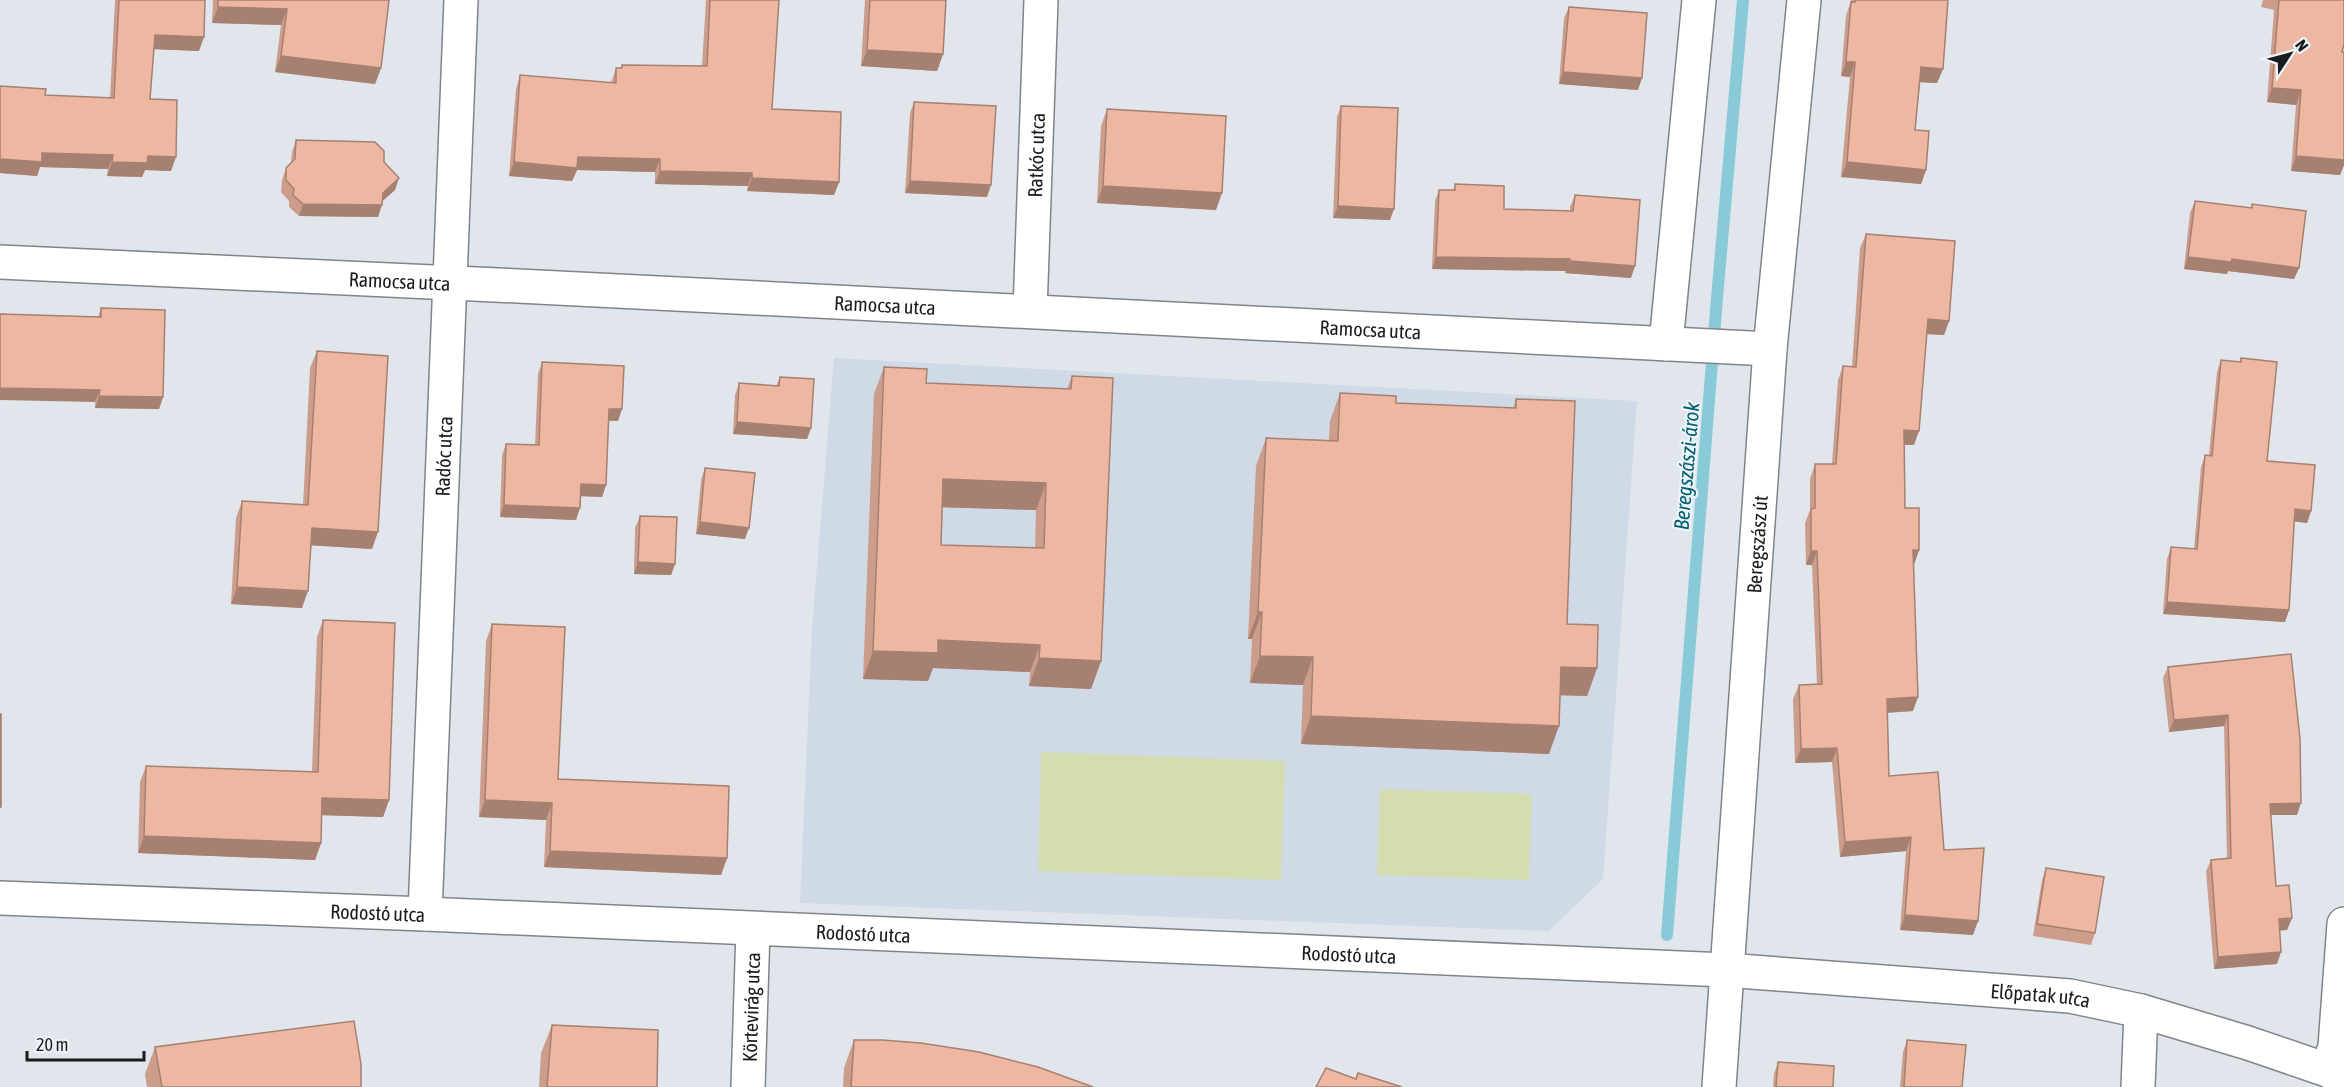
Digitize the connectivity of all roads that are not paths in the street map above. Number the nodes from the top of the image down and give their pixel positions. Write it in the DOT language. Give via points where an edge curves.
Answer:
graph roads {
  1 [pos="461,0"];
  2 [pos="1041,0"];
  3 [pos="1699,0"];
  4 [pos="1804,0"];
  5 [pos="0,262"];
  6 [pos="450,282"];
  7 [pos="1030,311"];
  8 [pos="1677,344"];
  9 [pos="1754,348"];
  10 [pos="0,898"];
  11 [pos="425,914"];
  12 [pos="2344,924"];
  13 [pos="753,929"];
  14 [pos="1726,970"];
  15 [pos="2141,1011"];
  16 [pos="2336,1075"];
  17 [pos="748,1087"];
  18 [pos="1719,1087"];
  19 [pos="2138,1087"];
  1 -- 6 [label="street, Radóc utca"];
  2 -- 7 [label="street, Ratkóc utca"];
  3 -- 8 [label="street"];
  4 -- 9 [label="street, Beregszász út"];
  5 -- 6 [label="street, Ramocsa utca"];
  6 -- 7 [label="street, Ramocsa utca"];
  6 -- 11 [label="street, Radóc utca"];
  7 -- 8 [label="street, Ramocsa utca"];
  8 -- 9 [label="street, Ramocsa utca"];
  9 -- 14 [label="street, Beregszász út"];
  10 -- 11 [label="street, Rodostó utca"];
  11 -- 13 [label="street, Rodostó utca"];
  12 -- 16 [label="street"];
  13 -- 14 [label="street, Rodostó utca"];
  13 -- 17 [label="street, Körtevirág utca"];
  14 -- 15 [label="street, Előpatak utca" via="2070,996"];
  14 -- 18 [label="street, Beregszász út"];
  15 -- 16 [label="street, Előpatak utca"];
  15 -- 19 [label="street"];
}
